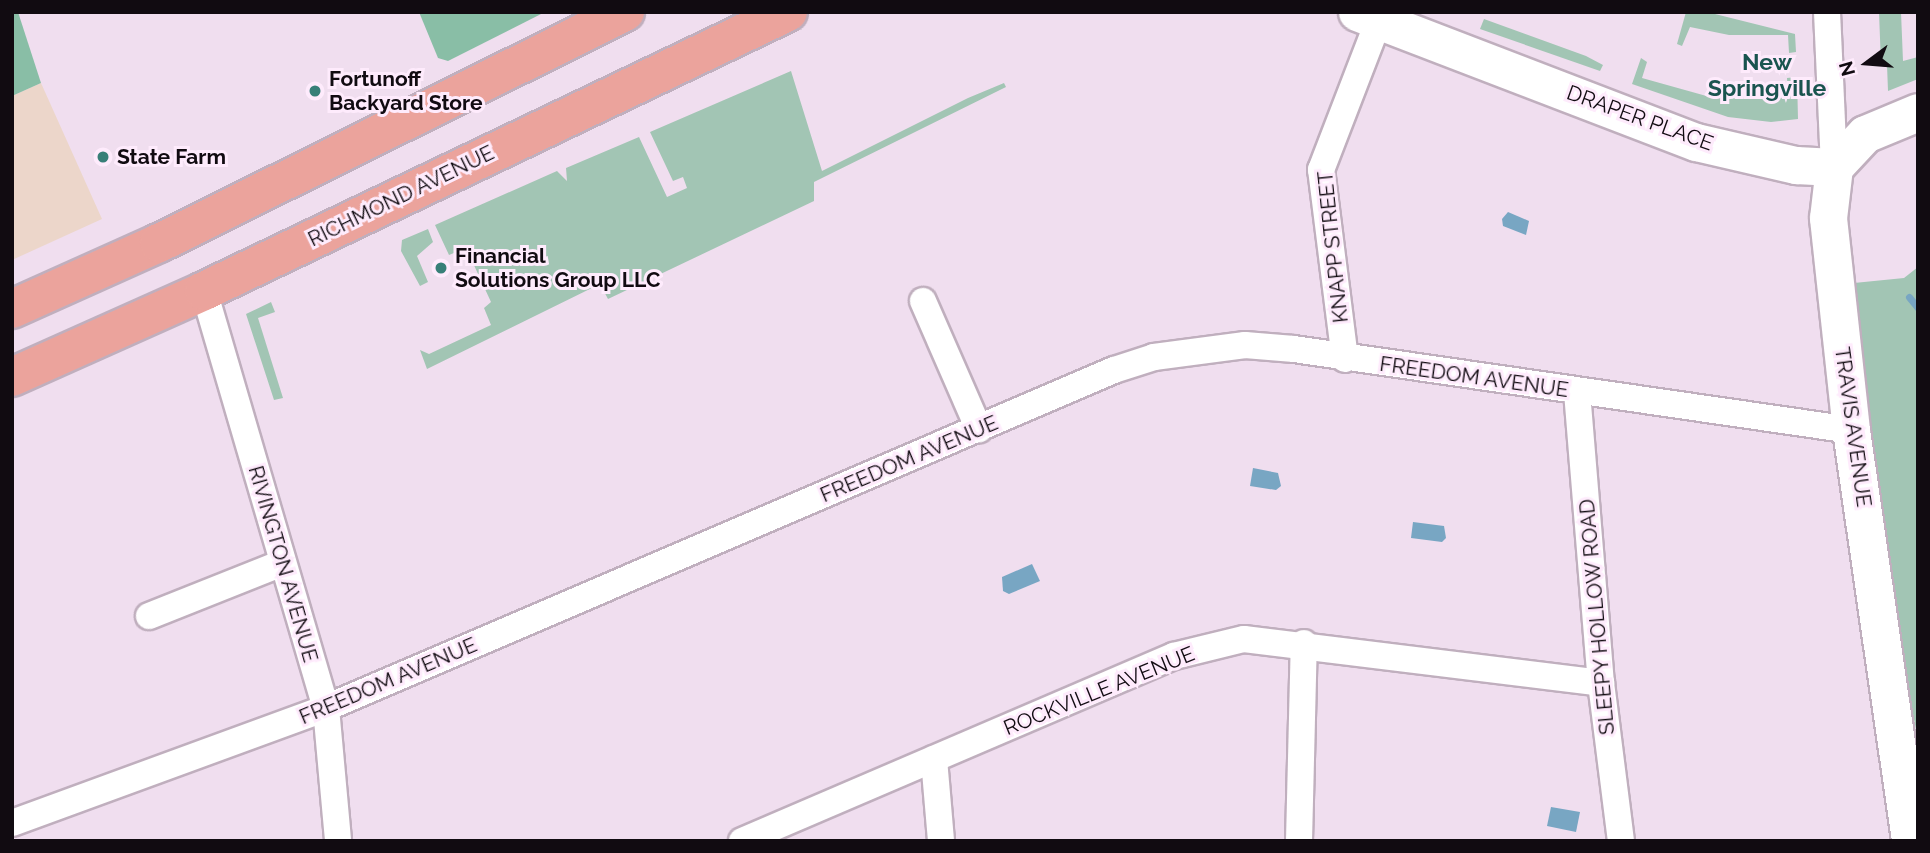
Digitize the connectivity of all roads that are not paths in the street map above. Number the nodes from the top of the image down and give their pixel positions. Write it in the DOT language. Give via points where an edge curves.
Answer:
graph roads {
  1 [pos="625,12"];
  2 [pos="788,12"];
  3 [pos="1827,12"];
  4 [pos="1368,16"];
  5 [pos="1918,113"];
  6 [pos="1834,167"];
  7 [pos="204,291"];
  8 [pos="923,301"];
  9 [pos="12,309"];
  10 [pos="1345,359"];
  11 [pos="12,377"];
  12 [pos="1577,392"];
  13 [pos="979,429"];
  14 [pos="1851,430"];
  15 [pos="282,563"];
  16 [pos="149,616"];
  17 [pos="1304,643"];
  18 [pos="1601,683"];
  19 [pos="326,708"];
  20 [pos="934,759"];
  21 [pos="12,824"];
  22 [pos="338,841"];
  23 [pos="742,841"];
  24 [pos="941,841"];
  25 [pos="1299,841"];
  26 [pos="1621,841"];
  27 [pos="1910,841"];
  1 -- 9 [label="main road" via="159,243"];
  2 -- 7 [label="main road, RICHMOND AVENUE"];
  3 -- 6 [label="street, TRAVIS AVENUE"];
  4 -- 6 [label="street, DRAPER PLACE" via="1696,142 1796,164"];
  4 -- 10 [label="street, KNAPP STREET" via="1321,170"];
  5 -- 6 [label="street" via="1865,134"];
  6 -- 14 [label="street, TRAVIS AVENUE" via="1828,218"];
  7 -- 11 [label="main road, RICHMOND AVENUE"];
  7 -- 15 [label="street, RIVINGTON AVENUE"];
  8 -- 13 [label="street"];
  10 -- 12 [label="street, FREEDOM AVENUE"];
  10 -- 13 [label="street, FREEDOM AVENUE" via="1245,345 1188,351 1114,370"];
  12 -- 14 [label="street, FREEDOM AVENUE"];
  12 -- 18 [label="street, SLEEPY HOLLOW ROAD"];
  13 -- 19 [label="street, FREEDOM AVENUE"];
  14 -- 27 [label="street, TRAVIS AVENUE"];
  15 -- 16 [label="street"];
  15 -- 19 [label="street, RIVINGTON AVENUE"];
  17 -- 18 [label="street, ROCKVILLE AVENUE"];
  17 -- 20 [label="street, ROCKVILLE AVENUE" via="1244,639 1174,656"];
  17 -- 25 [label="street"];
  18 -- 26 [label="street, SLEEPY HOLLOW ROAD"];
  19 -- 21 [label="street, FREEDOM AVENUE"];
  19 -- 22 [label="street, RIVINGTON AVENUE"];
  20 -- 23 [label="street, ROCKVILLE AVENUE"];
  20 -- 24 [label="street"];
}
